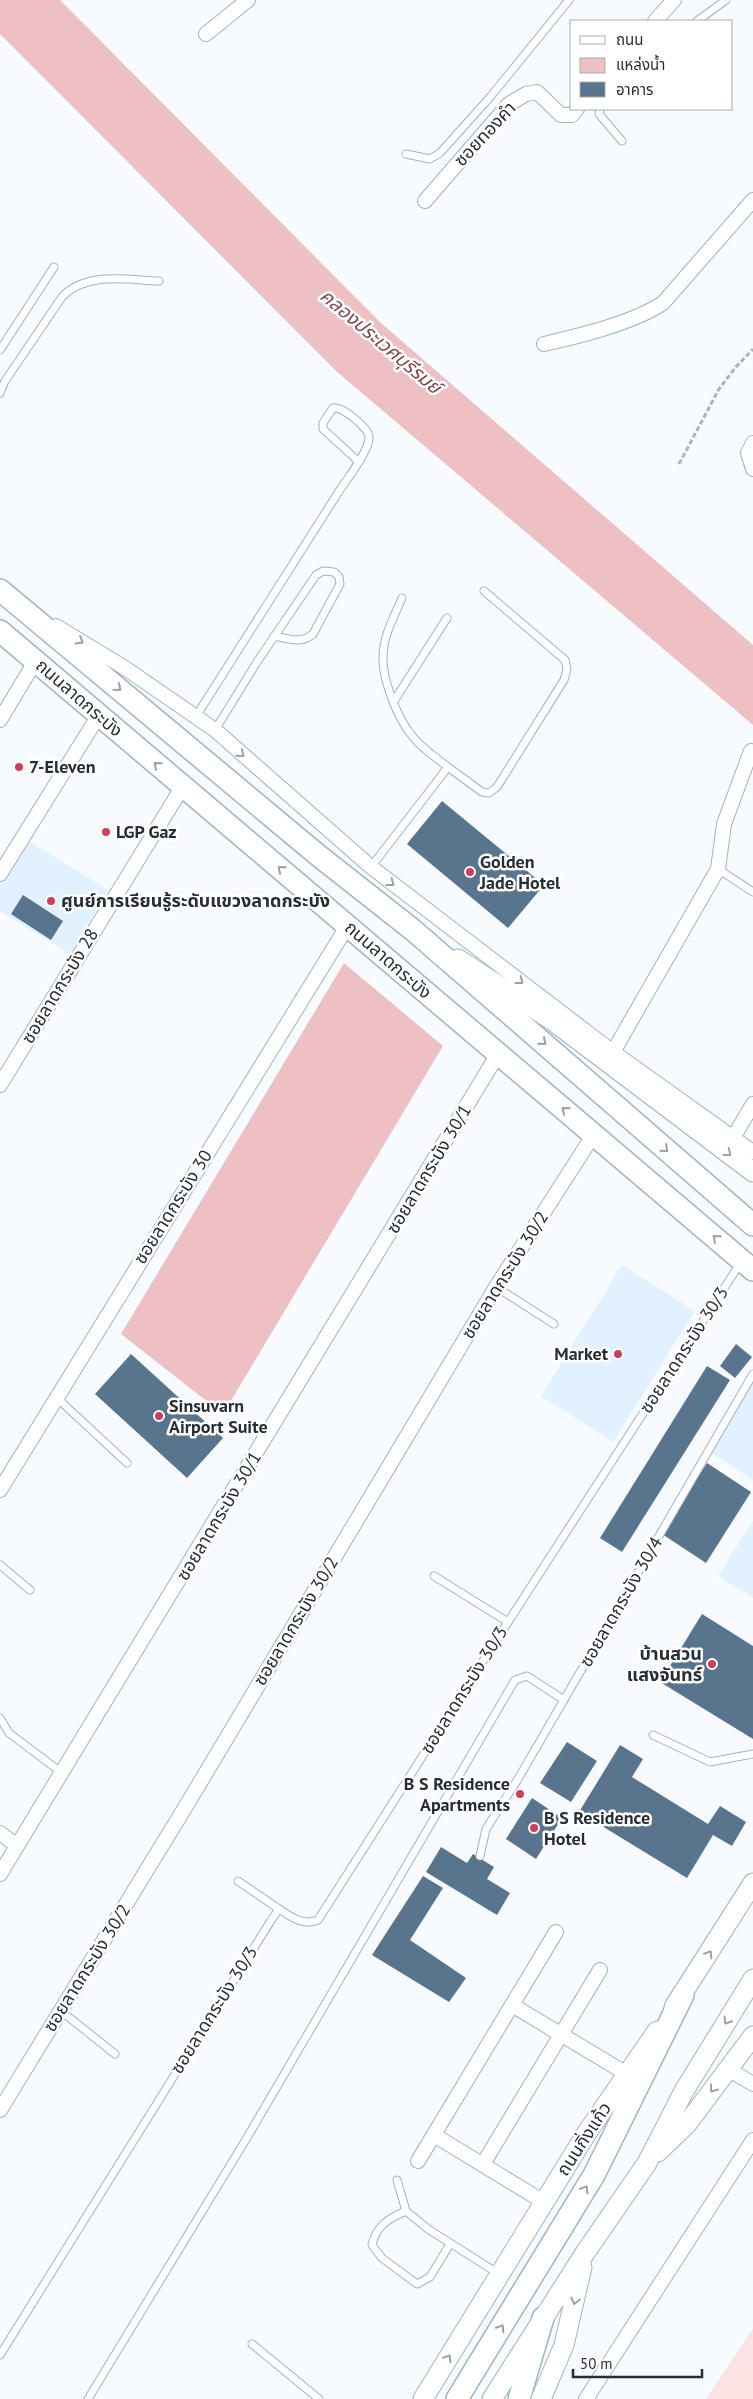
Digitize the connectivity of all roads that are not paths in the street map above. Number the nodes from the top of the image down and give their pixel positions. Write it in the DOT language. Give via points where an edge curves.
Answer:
graph roads {
  1 [pos="248,0"];
  2 [pos="569,0"];
  3 [pos="674,0"];
  4 [pos="726,0"];
  5 [pos="656,20"];
  6 [pos="698,20"];
  7 [pos="206,34"];
  8 [pos="577,110"];
  9 [pos="600,110"];
  10 [pos="622,141"];
  11 [pos="406,154"];
  12 [pos="753,200"];
  13 [pos="424,201"];
  14 [pos="54,267"];
  15 [pos="159,282"];
  16 [pos="544,344"];
  17 [pos="0,350"];
  18 [pos="0,393"];
  19 [pos="753,443"];
  20 [pos="358,461"];
  21 [pos="753,469"];
  22 [pos="484,591"];
  23 [pos="4,594"];
  24 [pos="402,598"];
  25 [pos="447,618"];
  26 [pos="0,631"];
  27 [pos="274,636"];
  28 [pos="36,660"];
  29 [pos="394,702"];
  30 [pos="99,715"];
  31 [pos="195,718"];
  32 [pos="0,720"];
  33 [pos="215,730"];
  34 [pos="751,752"];
  35 [pos="448,767"];
  36 [pos="182,786"];
  37 [pos="371,867"];
  38 [pos="718,869"];
  39 [pos="0,874"];
  40 [pos="753,892"];
  41 [pos="348,925"];
  42 [pos="413,930"];
  43 [pos="612,1052"];
  44 [pos="498,1054"];
  45 [pos="0,1084"];
  46 [pos="753,1104"];
  47 [pos="594,1134"];
  48 [pos="733,1138"];
  49 [pos="753,1152"];
  50 [pos="753,1172"];
  51 [pos="753,1224"];
  52 [pos="748,1266"];
  53 [pos="496,1286"];
  54 [pos="554,1324"];
  55 [pos="753,1374"];
  56 [pos="56,1396"];
  57 [pos="127,1464"];
  58 [pos="0,1490"];
  59 [pos="0,1565"];
  60 [pos="434,1576"];
  61 [pos="30,1590"];
  62 [pos="508,1622"];
  63 [pos="564,1700"];
  64 [pos="0,1718"];
  65 [pos="654,1735"];
  66 [pos="753,1754"];
  67 [pos="62,1774"];
  68 [pos="0,1833"];
  69 [pos="17,1846"];
  70 [pos="480,1856"];
  71 [pos="0,1874"];
  72 [pos="238,1881"];
  73 [pos="753,1884"];
  74 [pos="279,1909"];
  75 [pos="556,1932"];
  76 [pos="600,1970"];
  77 [pos="753,1979"];
  78 [pos="683,1995"];
  79 [pos="512,2005"];
  80 [pos="61,2011"];
  81 [pos="561,2034"];
  82 [pos="752,2041"];
  83 [pos="115,2054"];
  84 [pos="728,2068"];
  85 [pos="627,2074"];
  86 [pos="753,2084"];
  87 [pos="0,2110"];
  88 [pos="434,2134"];
  89 [pos="753,2140"];
  90 [pos="418,2161"];
  91 [pos="646,2163"];
  92 [pos="483,2164"];
  93 [pos="397,2180"];
  94 [pos="544,2202"];
  95 [pos="406,2210"];
  96 [pos="450,2244"];
  97 [pos="585,2253"];
  98 [pos="500,2274"];
  99 [pos="543,2318"];
  100 [pos="252,2344"];
  101 [pos="0,2355"];
  102 [pos="88,2399"];
  103 [pos="319,2399"];
  104 [pos="423,2399"];
  105 [pos="457,2399"];
  106 [pos="492,2399"];
  107 [pos="519,2399"];
  108 [pos="542,2399"];
  109 [pos="586,2399"];
  1 -- 7 [label="street"];
  2 -- 11 [label="lane" via="440,153 430,159"];
  3 -- 5 [label="street"];
  4 -- 6 [label="lane"];
  8 -- 13 [label="street, ซอยทองคำ" via="572,115 561,115 537,92 518,98 509,104"];
  9 -- 10 [label="lane" via="604,123"];
  12 -- 16 [label="street" via="662,303 651,311"];
  14 -- 17 [label="lane"];
  15 -- 18 [label="lane" via="86,281 70,288"];
  19 -- 21 [label="street" via="748,453"];
  20 -- 20 [label="lane" via="323,430 323,423 333,408 343,409 366,429 370,437"];
  20 -- 31 [label="lane"];
  22 -- 35 [label="lane" via="565,660 564,680 493,790 482,792"];
  23 -- 31 [label="street, one-way" via="124,668"];
  23 -- 42 [label="main road, ถนนลาดกระบัง, one-way"];
  24 -- 29 [label="lane" via="387,634 383,658"];
  25 -- 29 [label="lane"];
  26 -- 28 [label="main road, ถนนลาดกระบัง"];
  27 -- 27 [label="lane" via="296,641 313,634 340,584 339,576 334,572 316,575"];
  27 -- 33 [label="lane"];
  28 -- 30 [label="main road, ถนนลาดกระบัง"];
  28 -- 32 [label="street"];
  29 -- 35 [label="lane" via="410,734"];
  36 -- 30 [label="main road, ถนนลาดกระบัง, one-way"];
  30 -- 39 [label="street"];
  31 -- 33 [label="street"];
  33 -- 37 [label="street, one-way"];
  34 -- 38 [label="street" via="724,824"];
  35 -- 37 [label="lane"];
  41 -- 36 [label="main road, ถนนลาดกระบัง, one-way"];
  36 -- 45 [label="street, ซอยลาดกระบัง 28"];
  37 -- 43 [label="street, one-way"];
  38 -- 40 [label="lane"];
  38 -- 43 [label="street"];
  41 -- 44 [label="main road, ถนนลาดกระบัง"];
  41 -- 56 [label="street, ซอยลาดกระบัง 30"];
  42 -- 50 [label="main road, one-way" via="553,1021"];
  42 -- 51 [label="main road, ถนนลาดกระบัง, one-way"];
  43 -- 48 [label="street"];
  47 -- 44 [label="main road, ถนนลาดกระบัง, one-way"];
  44 -- 67 [label="street, ซอยลาดกระบัง 30/1"];
  46 -- 48 [label="street"];
  52 -- 47 [label="main road, ถนนลาดกระบัง, one-way"];
  47 -- 53 [label="street, ซอยลาดกระบัง 30/2"];
  48 -- 49 [label="street"];
  52 -- 62 [label="lane, ซอยลาดกระบัง 30/3"];
  53 -- 54 [label="lane"];
  53 -- 80 [label="street, ซอยลาดกระบัง 30/2"];
  55 -- 63 [label="lane, ซอยลาดกระบัง 30/4"];
  56 -- 57 [label="lane"];
  56 -- 58 [label="street, ซอยลาดกระบัง 30"];
  59 -- 61 [label="lane"];
  60 -- 62 [label="lane"];
  62 -- 74 [label="lane, ซอยลาดกระบัง 30/3" via="318,1920 303,1922"];
  63 -- 70 [label="lane, ซอยลาดกระบัง 30/4" via="486,1829"];
  63 -- 102 [label="lane" via="527,1676 515,1680 248,2136"];
  64 -- 67 [label="lane" via="9,1734"];
  65 -- 66 [label="lane" via="710,1762"];
  67 -- 69 [label="street, ซอยลาดกระบัง 30/1"];
  68 -- 69 [label="street"];
  69 -- 71 [label="street, ซอยลาดกระบัง 30/1"];
  72 -- 74 [label="lane"];
  78 -- 73 [label="main road, ถนนกิ่งแก้ว, one-way"];
  74 -- 101 [label="lane, ซอยลาดกระบัง 30/3"];
  75 -- 79 [label="street"];
  76 -- 81 [label="street"];
  77 -- 91 [label="main road, one-way" via="684,2092"];
  78 -- 85 [label="main road, ถนนกิ่งแก้ว"];
  105 -- 78 [label="main road, one-way" via="594,2175"];
  79 -- 81 [label="street"];
  79 -- 88 [label="street"];
  80 -- 83 [label="lane"];
  80 -- 87 [label="street, ซอยลาดกระบัง 30/2"];
  81 -- 85 [label="street"];
  81 -- 92 [label="street"];
  82 -- 84 [label="main road"];
  84 -- 86 [label="street"];
  84 -- 91 [label="main road, one-way" via="687,2124"];
  85 -- 94 [label="main road, ถนนกิ่งแก้ว"];
  88 -- 90 [label="street"];
  88 -- 92 [label="street"];
  89 -- 109 [label="street"];
  91 -- 97 [label="main road"];
  92 -- 94 [label="street"];
  93 -- 95 [label="lane"];
  94 -- 98 [label="main road, ถนนกิ่งแก้ว"];
  95 -- 96 [label="lane"];
  95 -- 96 [label="lane" via="389,2218 374,2236 372,2246 382,2258 417,2284 430,2277"];
  96 -- 98 [label="lane"];
  97 -- 99 [label="main road"];
  97 -- 108 [label="main road, one-way" via="564,2345"];
  104 -- 98 [label="main road, ถนนกิ่งแก้ว, one-way"];
  99 -- 106 [label="main road"];
  99 -- 107 [label="main road"];
  100 -- 103 [label="lane"];
}
